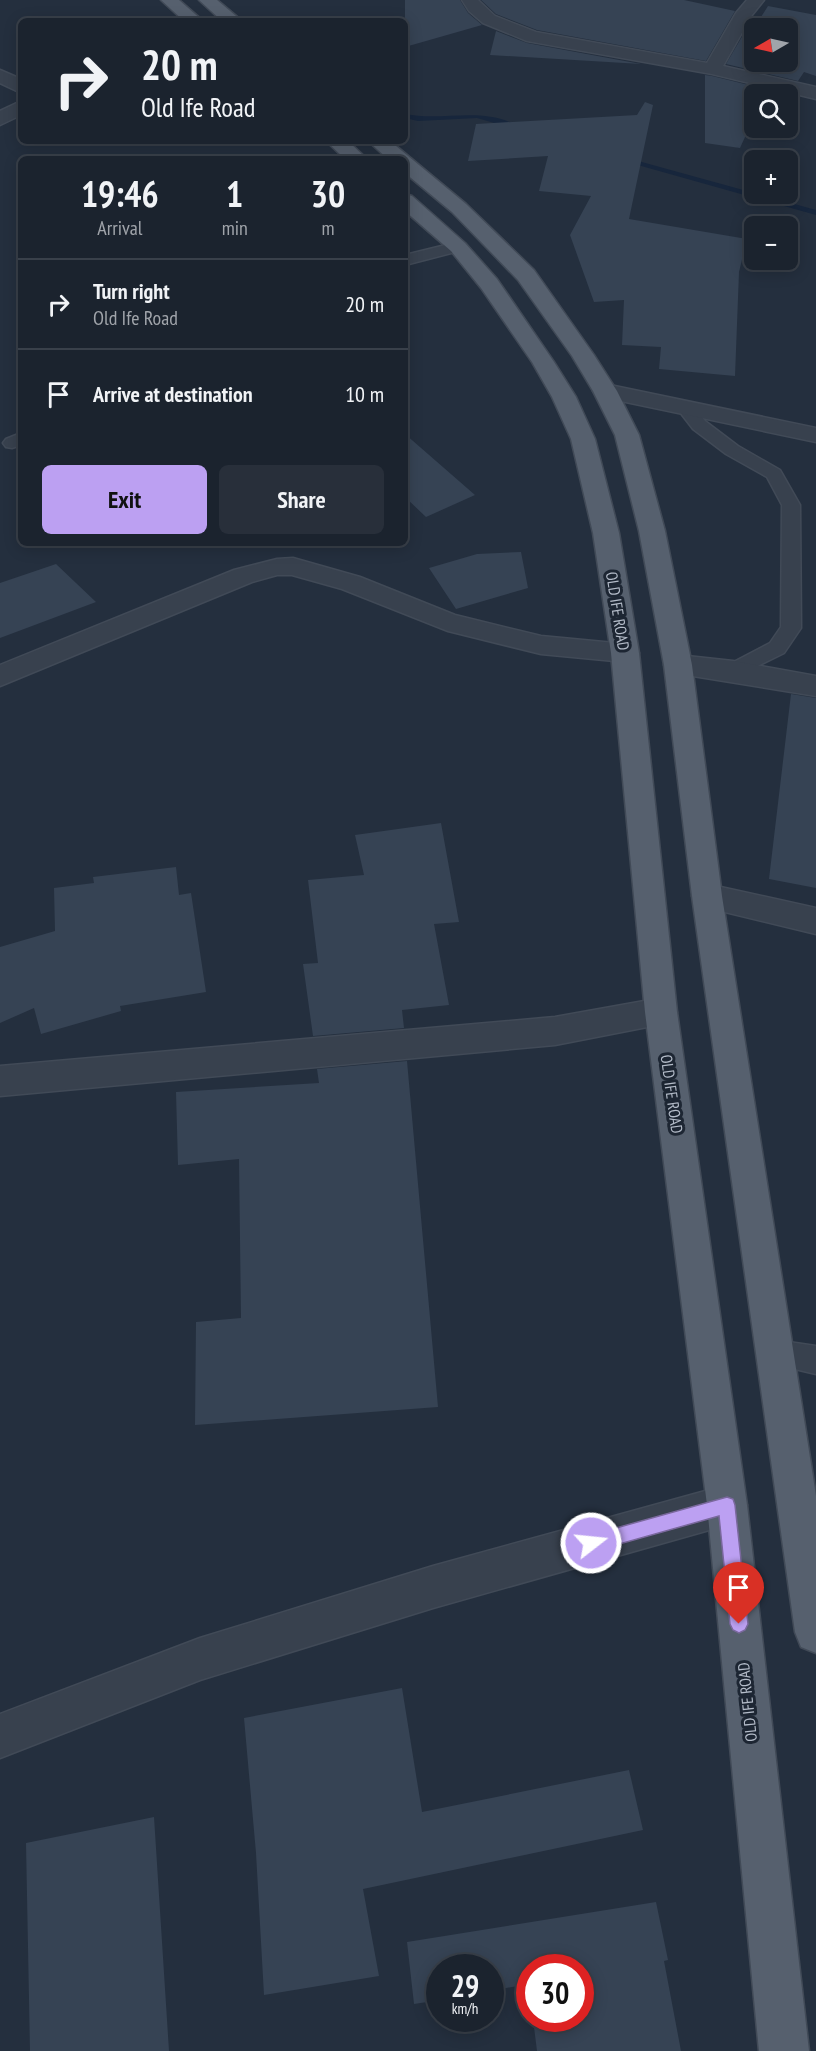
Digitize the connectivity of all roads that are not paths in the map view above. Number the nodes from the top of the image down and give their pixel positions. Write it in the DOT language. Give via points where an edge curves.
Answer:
graph roads {
  1 [pos="169,0"];
  2 [pos="207,0"];
  3 [pos="470,0"];
  4 [pos="756,0"];
  5 [pos="190,18"];
  6 [pos="229,18"];
  7 [pos="712,69"];
  8 [pos="0,75"];
  9 [pos="18,85"];
  10 [pos="816,93"];
  11 [pos="18,109"];
  12 [pos="0,119"];
  13 [pos="340,144"];
  14 [pos="382,144"];
  15 [pos="354,156"];
  16 [pos="396,156"];
  17 [pos="408,165"];
  18 [pos="408,203"];
  19 [pos="458,248"];
  20 [pos="408,259"];
  21 [pos="606,391"];
  22 [pos="684,407"];
  23 [pos="816,435"];
  24 [pos="625,653"];
  25 [pos="678,665"];
  26 [pos="733,671"];
  27 [pos="0,676"];
  28 [pos="816,686"];
  29 [pos="707,896"];
  30 [pos="816,921"];
  31 [pos="661,1012"];
  32 [pos="0,1081"];
  33 [pos="775,1353"];
  34 [pos="816,1360"];
  35 [pos="727,1505"];
  36 [pos="811,1557"];
  37 [pos="816,1632"];
  38 [pos="0,1736"];
  39 [pos="783,2050"];
  1 -- 5 [label="main road"];
  2 -- 6 [label="main road"];
  3 -- 7 [label="street" via="480,14 532,37"];
  4 -- 7 [label="street"];
  7 -- 10 [label="street"];
  8 -- 9 [label="street"];
  11 -- 12 [label="street"];
  13 -- 15 [label="main road"];
  14 -- 16 [label="main road"];
  17 -- 21 [label="main road" via="459,207 526,275"];
  18 -- 19 [label="main road, OLD IFE ROAD"];
  19 -- 20 [label="lane"];
  19 -- 24 [label="main road, OLD IFE ROAD" via="519,325 564,397 583,439 606,533"];
  21 -- 22 [label="street"];
  21 -- 25 [label="main road" via="627,435 652,531"];
  22 -- 23 [label="street"];
  22 -- 26 [label="lane" via="699,425 732,450 774,474 792,505 791,628 777,648"];
  24 -- 27 [label="street" via="541,645 448,622 293,566 243,576"];
  24 -- 31 [label="main road, OLD IFE ROAD"];
  25 -- 26 [label="street"];
  25 -- 29 [label="main road"];
  26 -- 28 [label="street"];
  29 -- 30 [label="street"];
  29 -- 33 [label="main road"];
  31 -- 32 [label="street" via="555,1031"];
  31 -- 35 [label="main road, OLD IFE ROAD"];
  33 -- 34 [label="lane"];
  33 -- 36 [label="main road"];
  35 -- 38 [label="street" via="433,1587 200,1659"];
  35 -- 39 [label="main road, OLD IFE ROAD"];
  36 -- 37 [label="main road"];
}
